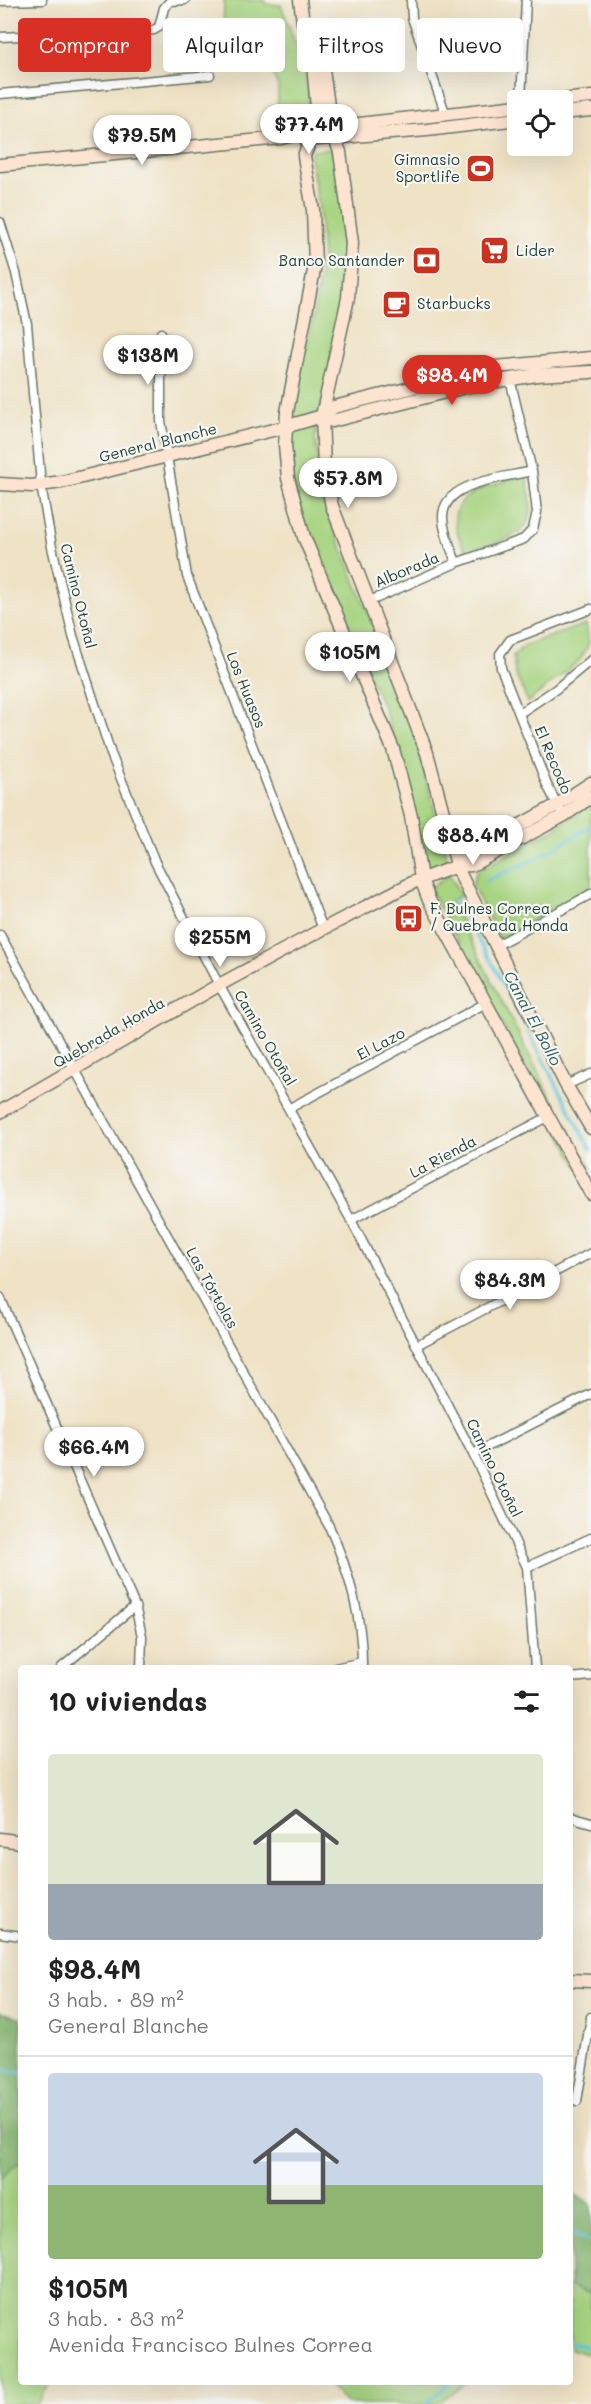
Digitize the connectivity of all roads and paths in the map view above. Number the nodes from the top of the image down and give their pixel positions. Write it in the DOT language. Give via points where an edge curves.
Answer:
graph roads {
  1 [pos="42,0"];
  2 [pos="185,0"];
  3 [pos="300,0"];
  4 [pos="411,0"];
  5 [pos="526,0"];
  6 [pos="0,1"];
  7 [pos="302,18"];
  8 [pos="0,37"];
  9 [pos="314,72"];
  10 [pos="323,72"];
  11 [pos="210,75"];
  12 [pos="521,90"];
  13 [pos="0,94"];
  14 [pos="591,97"];
  15 [pos="573,99"];
  16 [pos="507,107"];
  17 [pos="591,110"];
  18 [pos="573,112"];
  19 [pos="440,116"];
  20 [pos="507,121"];
  21 [pos="412,132"];
  22 [pos="334,133"];
  23 [pos="313,134"];
  24 [pos="0,165"];
  25 [pos="0,222"];
  26 [pos="161,333"];
  27 [pos="591,358"];
  28 [pos="495,367"];
  29 [pos="591,372"];
  30 [pos="510,379"];
  31 [pos="439,380"];
  32 [pos="454,389"];
  33 [pos="401,403"];
  34 [pos="321,416"];
  35 [pos="285,427"];
  36 [pos="166,456"];
  37 [pos="532,471"];
  38 [pos="0,484"];
  39 [pos="41,485"];
  40 [pos="456,563"];
  41 [pos="368,602"];
  42 [pos="591,611"];
  43 [pos="591,660"];
  44 [pos="520,713"];
  45 [pos="591,783"];
  46 [pos="591,797"];
  47 [pos="560,811"];
  48 [pos="457,866"];
  49 [pos="421,879"];
  50 [pos="591,894"];
  51 [pos="323,929"];
  52 [pos="0,935"];
  53 [pos="495,946"];
  54 [pos="219,985"];
  55 [pos="486,1003"];
  56 [pos="75,1070"];
  57 [pos="591,1074"];
  58 [pos="566,1085"];
  59 [pos="290,1108"];
  60 [pos="0,1112"];
  61 [pos="548,1118"];
  62 [pos="591,1128"];
  63 [pos="591,1194"];
  64 [pos="351,1220"];
  65 [pos="591,1253"];
  66 [pos="0,1297"];
  67 [pos="417,1345"];
  68 [pos="591,1394"];
  69 [pos="473,1454"];
  70 [pos="591,1538"];
  71 [pos="526,1567"];
  72 [pos="135,1606"];
  73 [pos="66,1665"];
  74 [pos="141,1665"];
  75 [pos="362,1665"];
  76 [pos="535,1665"];
  77 [pos="591,1676"];
  78 [pos="573,1678"];
  79 [pos="573,1818"];
  80 [pos="591,1823"];
  81 [pos="0,1839"];
  82 [pos="18,1842"];
  83 [pos="0,1933"];
  84 [pos="18,1936"];
  85 [pos="573,1980"];
  86 [pos="591,1981"];
  87 [pos="591,2017"];
  88 [pos="573,2081"];
  89 [pos="580,2082"];
  90 [pos="577,2102"];
  1 -- 6 [label="street"];
  2 -- 8 [label="street" via="170,1 154,30"];
  3 -- 7 [label="street"];
  4 -- 19 [label="street" via="412,18"];
  5 -- 12 [label="street"];
  9 -- 23 [label="street" via="318,119"];
  10 -- 22 [label="street"];
  11 -- 13 [label="street"];
  14 -- 15 [label="street"];
  16 -- 19 [label="street"];
  17 -- 18 [label="street"];
  19 -- 21 [label="street" via="419,124"];
  19 -- 22 [label="street"];
  20 -- 21 [label="street"];
  21 -- 22 [label="street"];
  22 -- 23 [label="street"];
  22 -- 34 [label="street" via="350,225 352,264 343,327"];
  23 -- 24 [label="street"];
  23 -- 35 [label="street" via="304,156 313,210 315,265"];
  25 -- 39 [label="street, Camino Otoñal" via="27,324"];
  26 -- 36 [label="street, Los Huasos"];
  27 -- 28 [label="street, General Blanche"];
  28 -- 31 [label="street, General Blanche"];
  28 -- 32 [label="street"];
  29 -- 30 [label="street, General Blanche"];
  30 -- 32 [label="street, General Blanche"];
  30 -- 37 [label="street, Alborada"];
  31 -- 33 [label="street" via="433,387 410,394"];
  31 -- 34 [label="street, General Blanche" via="334,407"];
  32 -- 33 [label="street, General Blanche"];
  33 -- 34 [label="street, General Blanche" via="332,421"];
  34 -- 35 [label="street, General Blanche"];
  34 -- 41 [label="street" via="324,468 332,506"];
  35 -- 36 [label="street, General Blanche"];
  35 -- 49 [label="street" via="288,478 297,516 393,749 411,816"];
  36 -- 39 [label="street, General Blanche"];
  36 -- 51 [label="street, Los Huasos" via="187,576"];
  37 -- 40 [label="street, Alborada" via="537,512 529,535"];
  37 -- 40 [label="street, Alborada" via="465,487 451,496 443,518"];
  38 -- 39 [label="street, General Blanche"];
  39 -- 54 [label="street, Camino Otoñal" via="73,636 108,744 155,862"];
  40 -- 41 [label="street, Alborada"];
  41 -- 48 [label="street" via="427,753"];
  42 -- 44 [label="street, El Recodo" via="510,640 502,648 500,664"];
  43 -- 44 [label="street, El Recodo"];
  44 -- 47 [label="street, El Recodo"];
  45 -- 47 [label="street"];
  46 -- 47 [label="street"];
  47 -- 48 [label="street, Quebrada Honda" via="469,853"];
  48 -- 49 [label="street, Quebrada Honda"];
  48 -- 53 [label="street"];
  49 -- 51 [label="street, Quebrada Honda"];
  49 -- 55 [label="street"];
  50 -- 53 [label="street"];
  51 -- 54 [label="street, Quebrada Honda"];
  52 -- 56 [label="street, Las Tórtolas"];
  53 -- 58 [label="street"];
  54 -- 56 [label="street, Quebrada Honda"];
  54 -- 59 [label="street, Camino Otoñal"];
  55 -- 59 [label="street, El Lazo"];
  55 -- 61 [label="street"];
  56 -- 60 [label="street, Quebrada Honda"];
  56 -- 75 [label="street, Las Tórtolas" via="329,1527 352,1588"];
  57 -- 58 [label="street"];
  58 -- 62 [label="street"];
  59 -- 64 [label="street, Camino Otoñal"];
  61 -- 63 [label="street"];
  61 -- 64 [label="street, La Rienda"];
  64 -- 67 [label="street, Camino Otoñal"];
  65 -- 67 [label="street"];
  66 -- 72 [label="street"];
  67 -- 69 [label="street, Camino Otoñal"];
  68 -- 69 [label="street"];
  69 -- 71 [label="street, Camino Otoñal"];
  70 -- 71 [label="street"];
  71 -- 76 [label="street, Camino Otoñal"];
  72 -- 73 [label="street"];
  72 -- 74 [label="street" via="142,1636"];
  77 -- 78 [label="street"];
  79 -- 80 [label="street"];
  81 -- 82 [label="street"];
  83 -- 84 [label="street"];
  85 -- 86 [label="street"];
  87 -- 89 [label="street"];
  88 -- 89 [label="street"];
  89 -- 90 [label="street"];
}
